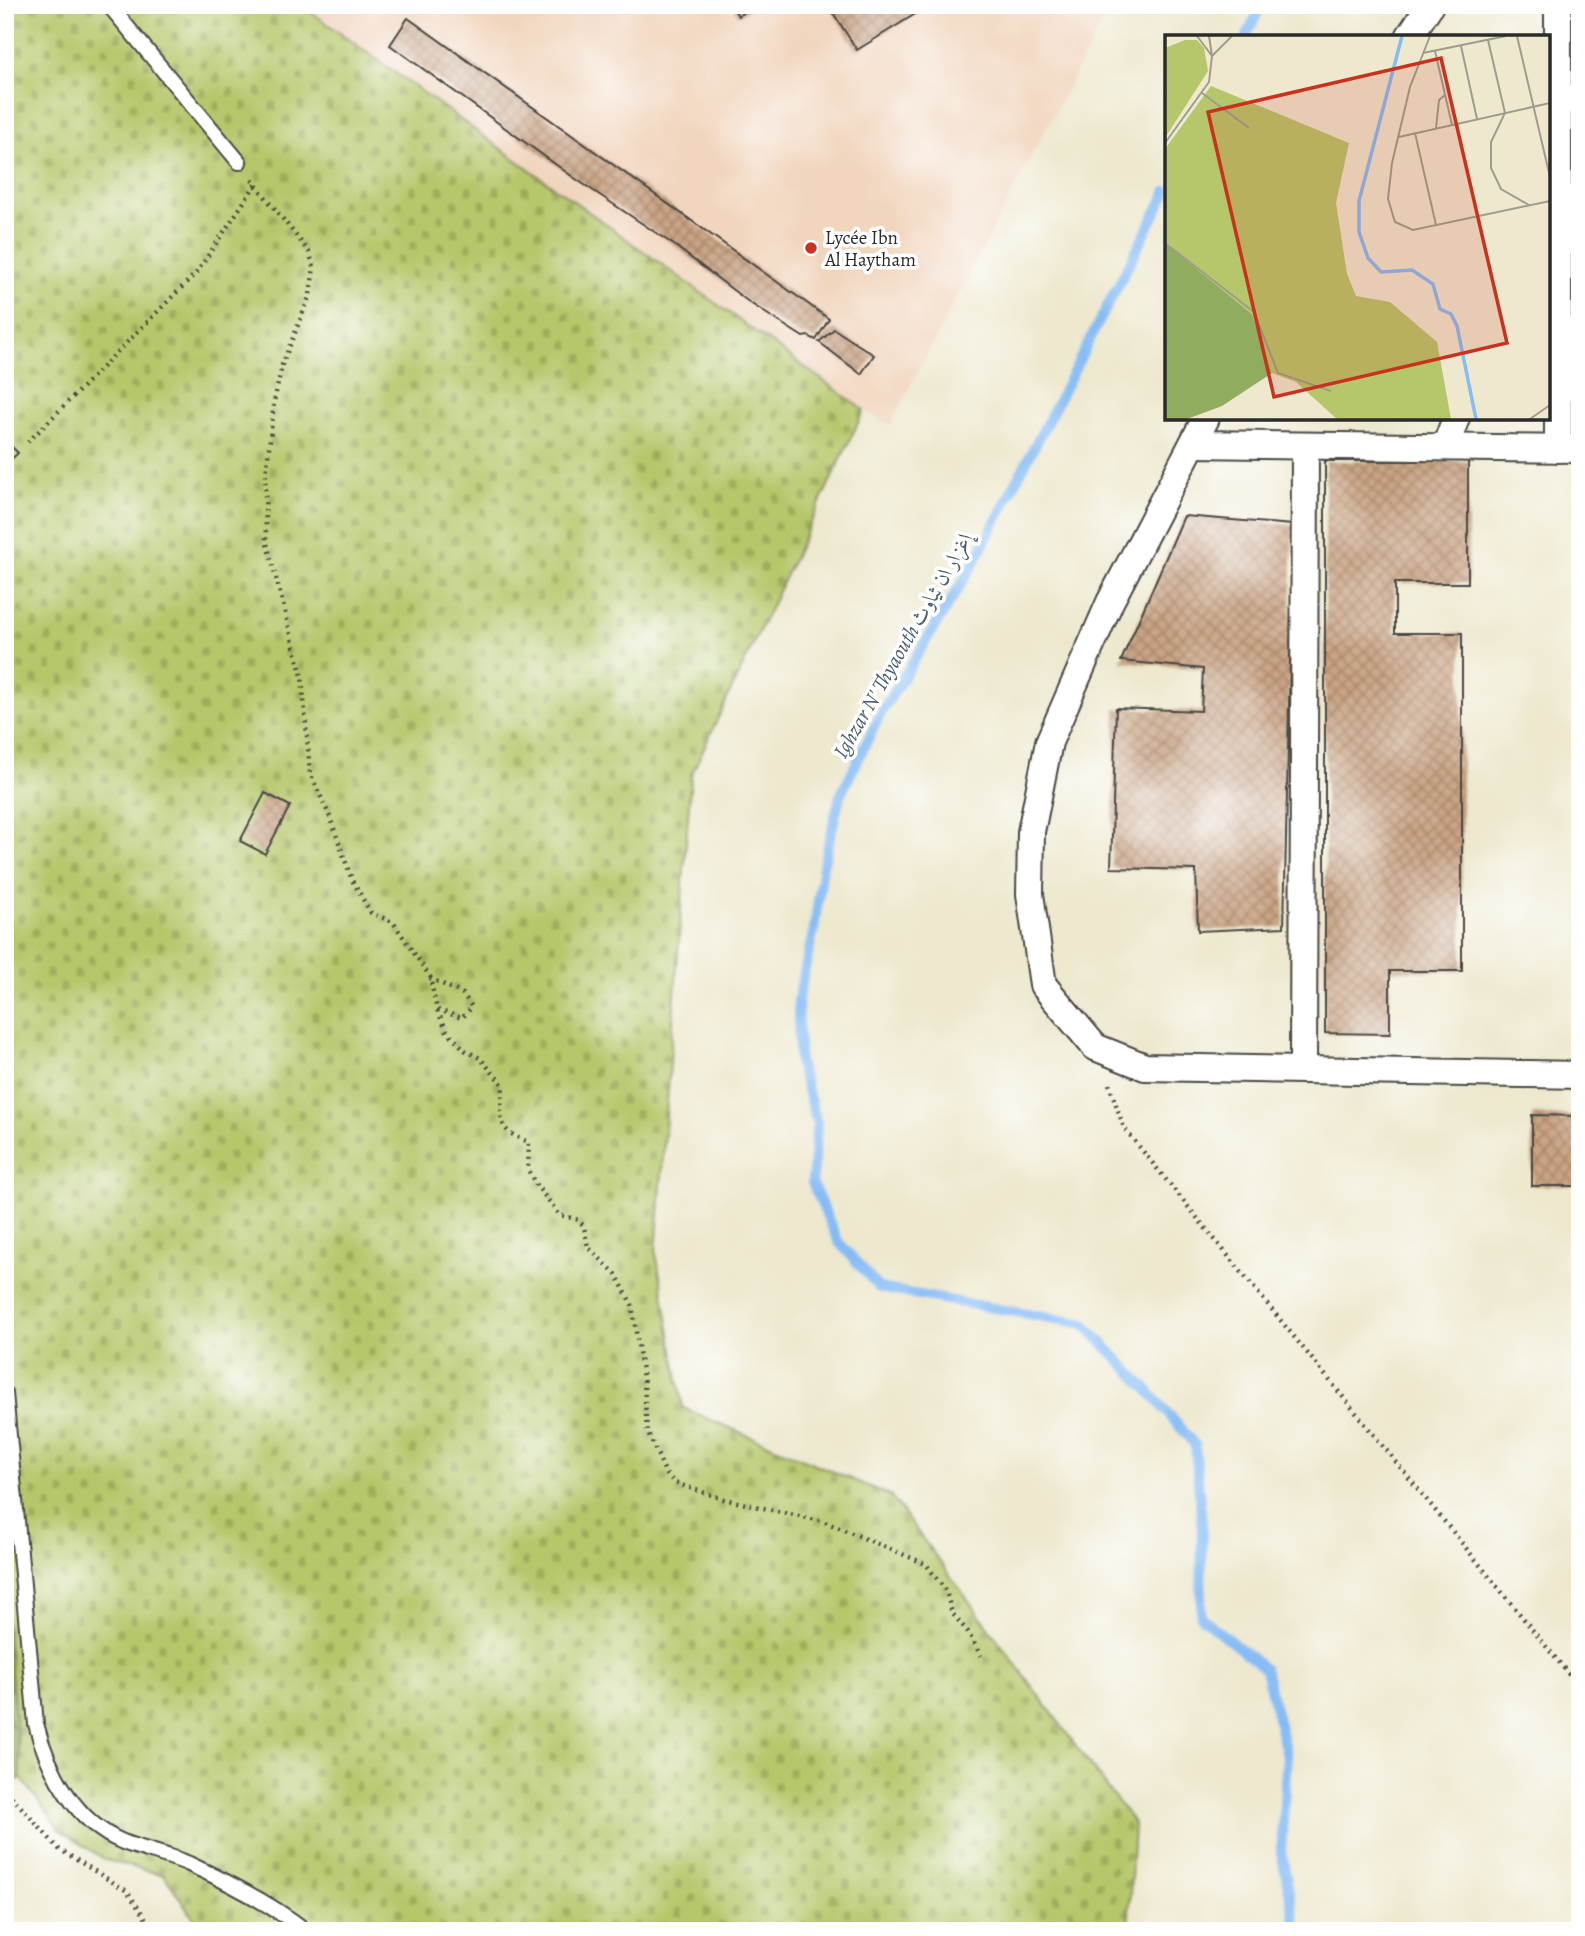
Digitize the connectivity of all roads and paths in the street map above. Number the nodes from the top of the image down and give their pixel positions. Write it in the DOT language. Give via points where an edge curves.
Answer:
graph roads {
  1 [pos="108,5"];
  2 [pos="1430,5"];
  3 [pos="1558,5"];
  4 [pos="1410,35"];
  5 [pos="239,162"];
  6 [pos="256,184"];
  7 [pos="1552,245"];
  8 [pos="1205,420"];
  9 [pos="1454,420"];
  10 [pos="28,442"];
  11 [pos="1193,444"];
  12 [pos="1446,445"];
  13 [pos="1305,446"];
  14 [pos="1569,449"];
  15 [pos="430,977"];
  16 [pos="437,1010"];
  17 [pos="1095,1047"];
  18 [pos="1303,1069"];
  19 [pos="1580,1074"];
  20 [pos="5,1393"];
  21 [pos="981,1656"];
  22 [pos="1580,1688"];
  23 [pos="5,1784"];
  24 [pos="154,1931"];
  25 [pos="306,1931"];
  1 -- 5 [label="lane"];
  2 -- 4 [label="street"];
  3 -- 7 [label="street"];
  5 -- 6 [label="path"];
  6 -- 10 [label="path" via="197,272"];
  6 -- 15 [label="path" via="309,252 314,267 310,295 282,365 265,484 266,540 302,676 310,773 352,880 372,913 393,922"];
  7 -- 14 [label="street"];
  8 -- 11 [label="street"];
  9 -- 12 [label="street"];
  11 -- 13 [label="street"];
  11 -- 17 [label="street" via="1110,602 1049,742 1031,832 1030,894 1043,985"];
  12 -- 13 [label="street"];
  12 -- 14 [label="street"];
  13 -- 18 [label="street"];
  15 -- 16 [label="path"];
  15 -- 16 [label="path" via="463,994 472,1007 463,1018"];
  16 -- 21 [label="path" via="447,1031 480,1058 502,1085 500,1123 509,1136 529,1143 528,1170 536,1185 560,1215 579,1220 589,1247 626,1290 638,1335 647,1432 666,1474 675,1483 724,1499 825,1522 926,1564"];
  17 -- 18 [label="street" via="1145,1067"];
  17 -- 22 [label="path" via="1124,1128"];
  18 -- 19 [label="street"];
  20 -- 25 [label="lane" via="36,1724 62,1789 97,1826 120,1840 189,1864"];
  23 -- 24 [label="path" via="59,1849 127,1891"];
}
